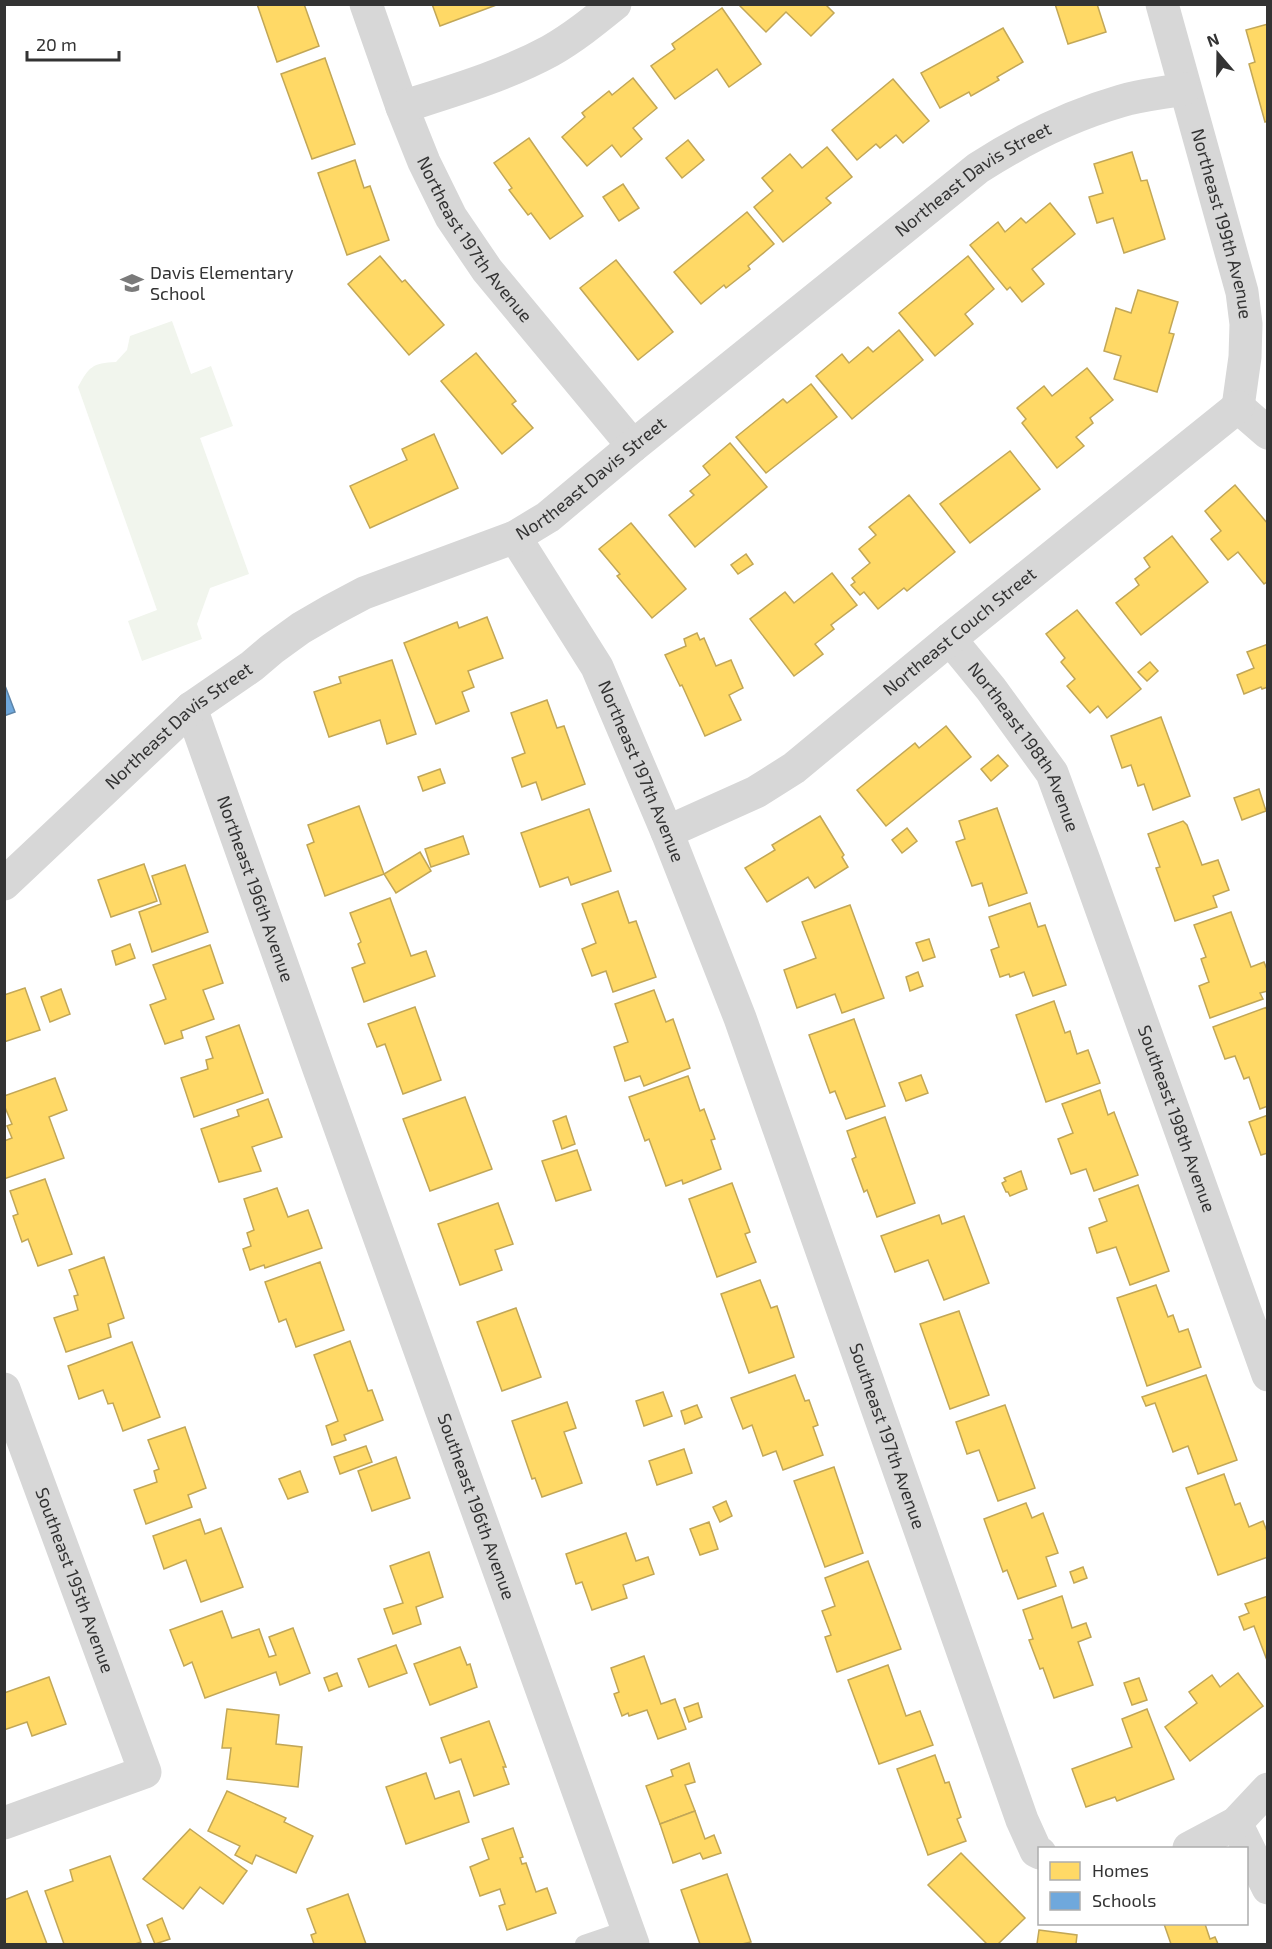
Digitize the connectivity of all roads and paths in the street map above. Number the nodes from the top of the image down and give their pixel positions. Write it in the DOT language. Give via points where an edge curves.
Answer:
graph roads {
  1 [pos="366,4"];
  2 [pos="615,4"];
  3 [pos="1162,4"];
  4 [pos="1184,89"];
  5 [pos="402,107"];
  6 [pos="1238,406"];
  7 [pos="1268,433"];
  8 [pos="633,446"];
  9 [pos="515,537"];
  10 [pos="950,639"];
  11 [pos="191,708"];
  12 [pos="667,832"];
  13 [pos="1086,862"];
  14 [pos="4,884"];
  15 [pos="740,1018"];
  16 [pos="319,1069"];
  17 [pos="1268,1375"];
  18 [pos="4,1389"];
  19 [pos="1268,1789"];
  20 [pos="4,1823"];
  21 [pos="1236,1823"];
  22 [pos="1191,1847"];
  23 [pos="1248,1847"];
  24 [pos="1248,1847"];
  25 [pos="1038,1852"];
  26 [pos="1268,1888"];
  27 [pos="631,1937"];
  28 [pos="584,1944"];
  1 -- 5 [label="street, Northeast 197th Avenue"];
  2 -- 5 [label="street" via="551,51 497,75"];
  3 -- 4 [label="street, Northeast 199th Avenue"];
  4 -- 6 [label="street, Northeast 199th Avenue" via="1242,291 1245,357"];
  4 -- 8 [label="street, Northeast Davis Street" via="1123,100 1085,112 1048,127 978,168"];
  5 -- 8 [label="street, Northeast 197th Avenue" via="451,217 487,270"];
  6 -- 7 [label="street"];
  6 -- 10 [label="street, Northeast Couch Street"];
  8 -- 9 [label="street, Northeast Davis Street" via="549,517"];
  9 -- 11 [label="street, Northeast Davis Street" via="364,593 301,628"];
  9 -- 12 [label="street, Northeast 197th Avenue" via="597,667"];
  10 -- 12 [label="street, Northeast Couch Street" via="794,768 756,792"];
  10 -- 13 [label="street, Northeast 198th Avenue" via="1052,773"];
  11 -- 14 [label="street, Northeast Davis Street"];
  11 -- 16 [label="street, Northeast 196th Avenue"];
  12 -- 15 [label="street, Northeast 197th Avenue"];
  13 -- 17 [label="street, Southeast 198th Avenue"];
  15 -- 25 [label="street, Southeast 197th Avenue" via="1018,1809"];
  16 -- 27 [label="street, Southeast 196th Avenue"];
  18 -- 20 [label="street, Southeast 195th Avenue" via="145,1772"];
  19 -- 21 [label="street"];
  21 -- 22 [label="street"];
  21 -- 23 [label="street"];
  24 -- 26 [label="street"];
  27 -- 28 [label="lane"];
}
